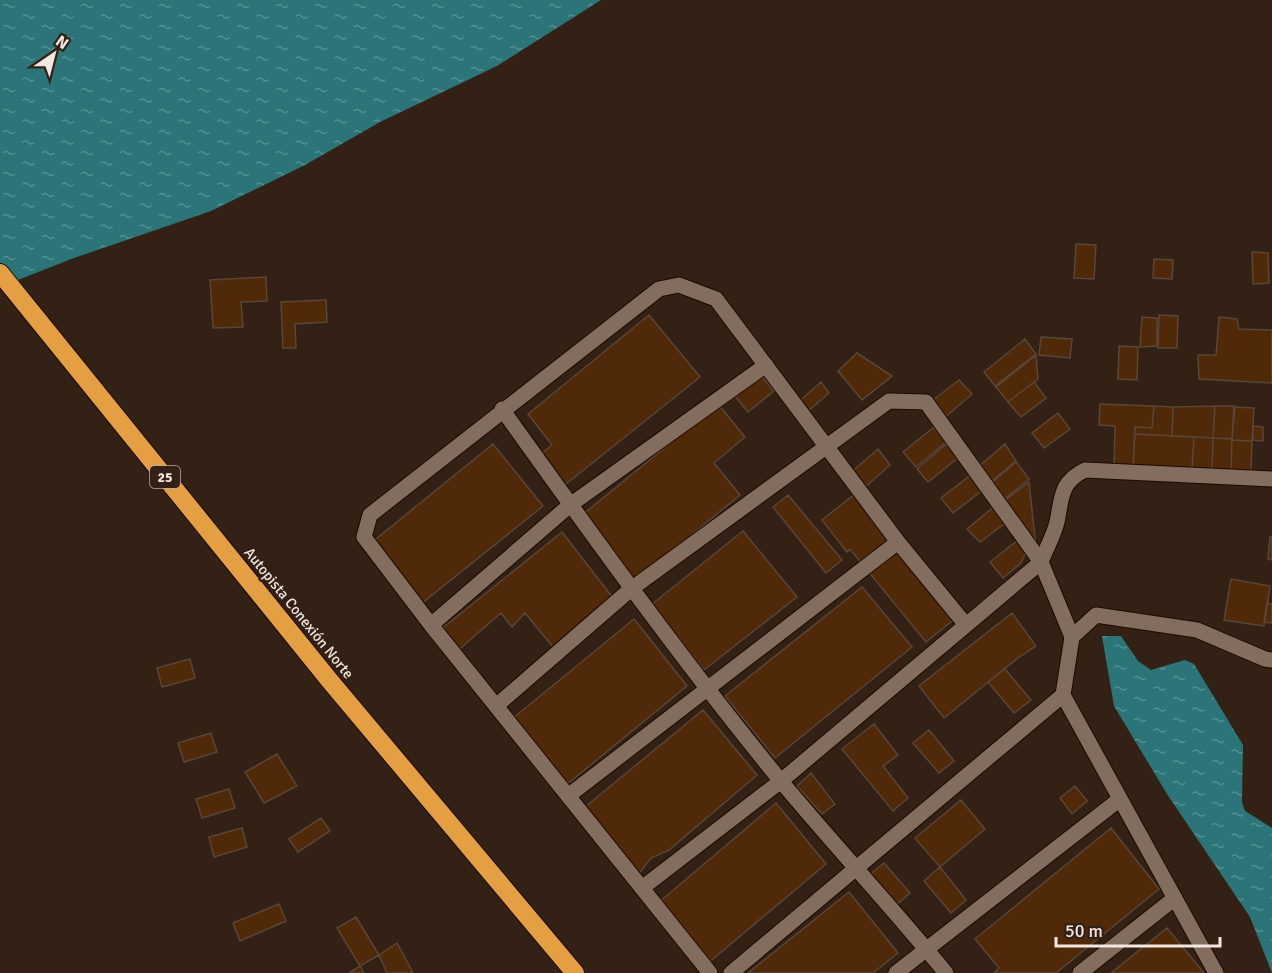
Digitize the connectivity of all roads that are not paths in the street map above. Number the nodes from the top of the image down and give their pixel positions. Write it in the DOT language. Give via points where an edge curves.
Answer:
graph roads {
  1 [pos="0,273"];
  2 [pos="766,365"];
  3 [pos="502,409"];
  4 [pos="826,446"];
  5 [pos="1272,479"];
  6 [pos="570,505"];
  7 [pos="897,542"];
  8 [pos="1041,562"];
  9 [pos="631,589"];
  10 [pos="431,625"];
  11 [pos="966,625"];
  12 [pos="1072,637"];
  13 [pos="1272,660"];
  14 [pos="708,688"];
  15 [pos="1064,695"];
  16 [pos="496,706"];
  17 [pos="781,781"];
  18 [pos="568,796"];
  19 [pos="1120,798"];
  20 [pos="857,867"];
  21 [pos="642,888"];
  22 [pos="1175,898"];
  23 [pos="927,950"];
  24 [pos="575,973"];
  25 [pos="710,973"];
  26 [pos="731,973"];
  27 [pos="896,973"];
  28 [pos="946,973"];
  29 [pos="1080,973"];
  30 [pos="1216,973"];
  1 -- 24 [label="highway, Autopista Conexión Norte / 25" via="330,681"];
  2 -- 3 [label="street" via="716,299 679,285 659,289"];
  2 -- 4 [label="street"];
  2 -- 6 [label="street"];
  3 -- 6 [label="street"];
  3 -- 10 [label="street" via="370,515 364,537"];
  4 -- 7 [label="street"];
  4 -- 8 [label="street" via="889,400 926,402"];
  4 -- 9 [label="street"];
  5 -- 8 [label="street" via="1085,470 1074,476 1060,496 1057,523"];
  6 -- 9 [label="street"];
  6 -- 10 [label="street"];
  7 -- 11 [label="street"];
  7 -- 14 [label="street"];
  8 -- 11 [label="street"];
  8 -- 12 [label="street"];
  9 -- 14 [label="street"];
  9 -- 16 [label="street"];
  10 -- 16 [label="street"];
  11 -- 17 [label="street"];
  12 -- 13 [label="street" via="1096,615 1197,630"];
  12 -- 15 [label="street"];
  14 -- 17 [label="street"];
  14 -- 18 [label="street"];
  15 -- 19 [label="street"];
  15 -- 20 [label="street"];
  16 -- 18 [label="street"];
  17 -- 20 [label="street"];
  17 -- 21 [label="street"];
  18 -- 21 [label="street"];
  19 -- 22 [label="street"];
  19 -- 23 [label="street"];
  20 -- 23 [label="street"];
  20 -- 26 [label="street"];
  21 -- 25 [label="street"];
  22 -- 29 [label="street"];
  22 -- 30 [label="street"];
  23 -- 27 [label="street"];
  23 -- 28 [label="street"];
}
